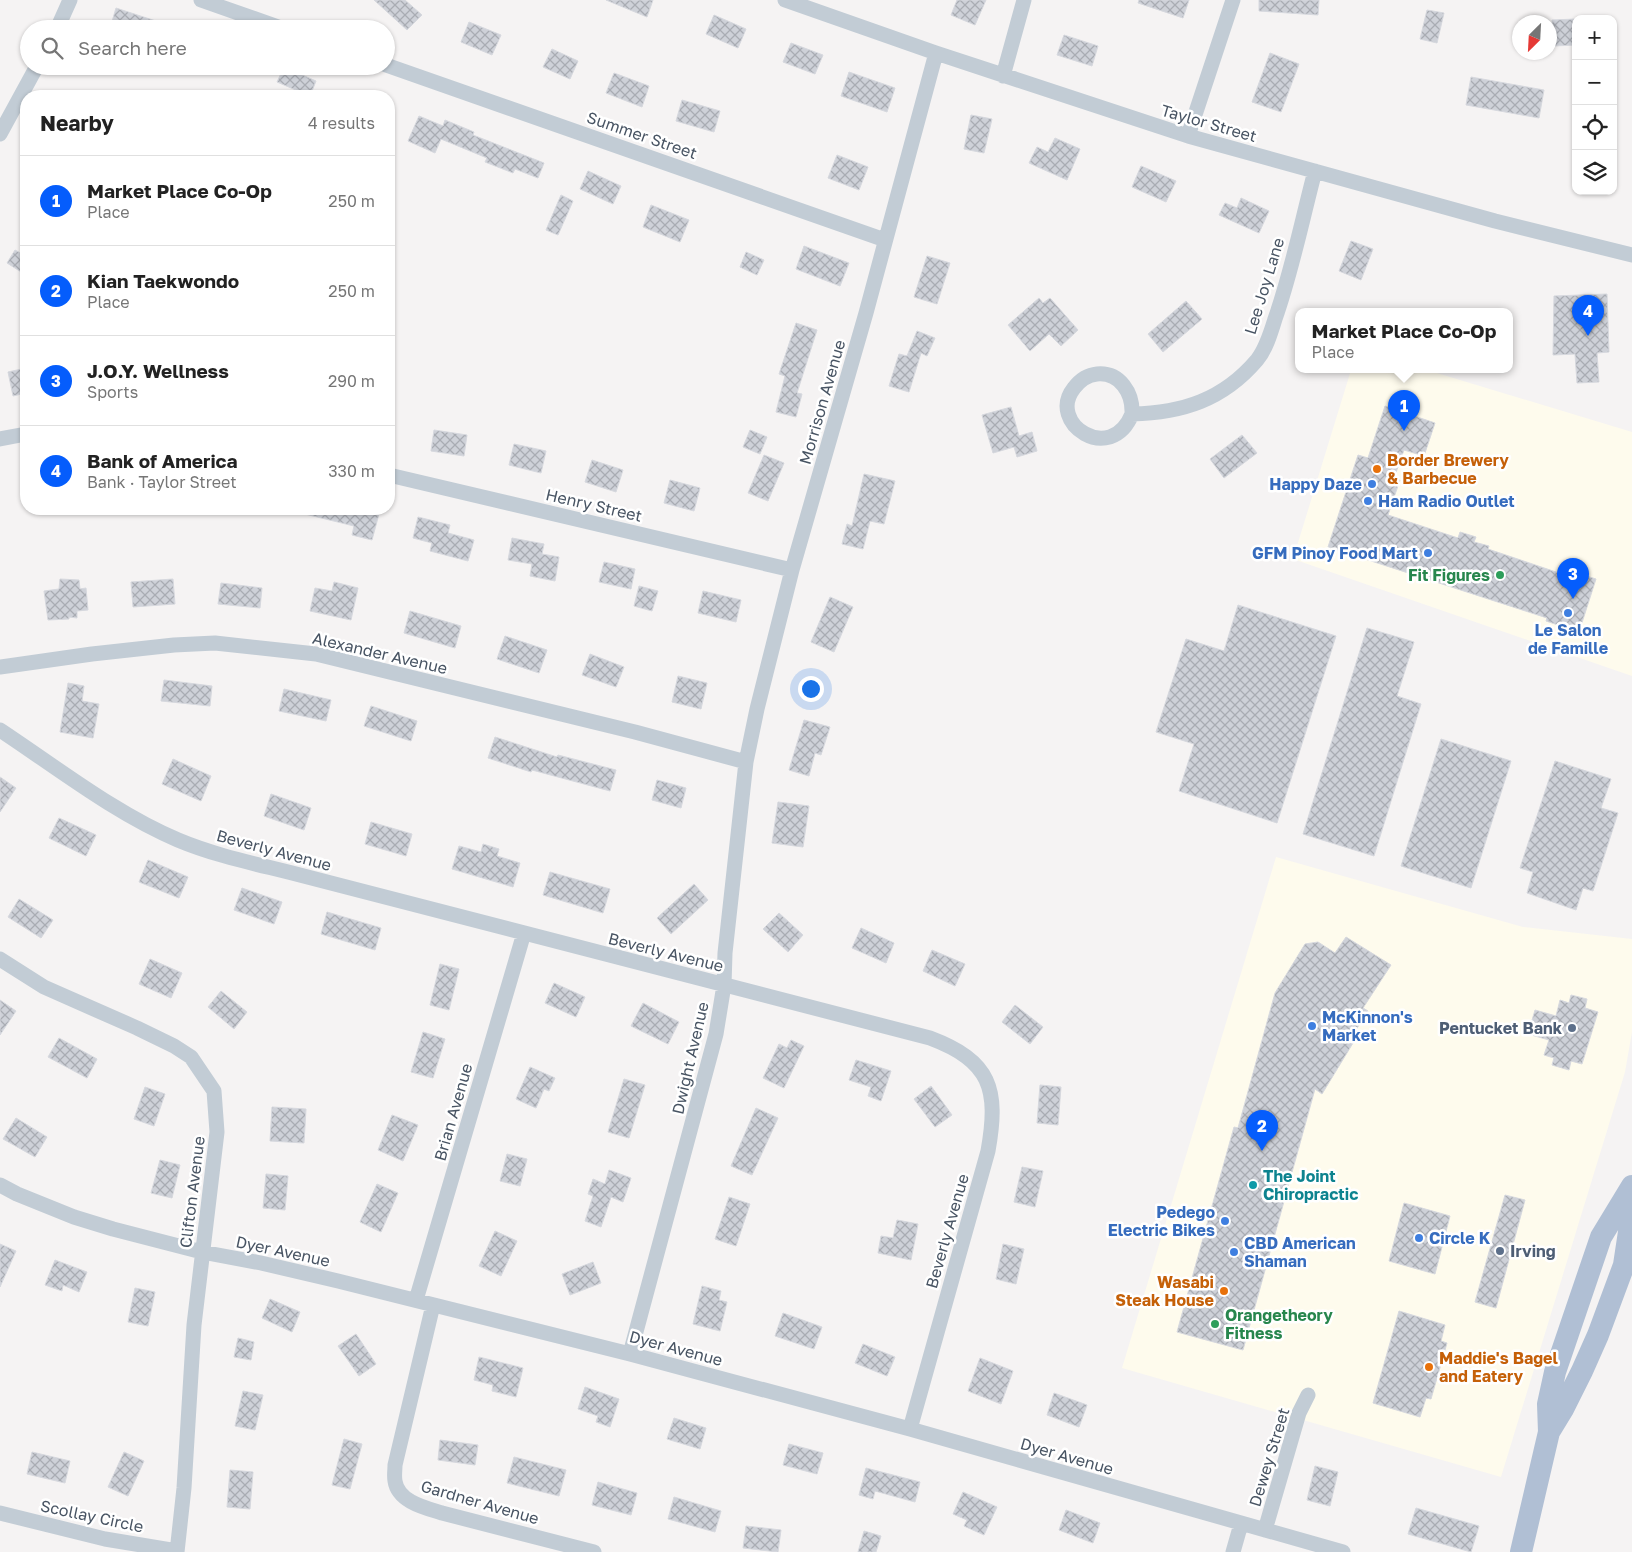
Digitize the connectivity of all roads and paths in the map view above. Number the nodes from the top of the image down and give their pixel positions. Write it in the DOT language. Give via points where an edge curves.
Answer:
graph roads {
  1 [pos="70,0"];
  2 [pos="201,0"];
  3 [pos="785,0"];
  4 [pos="1024,0"];
  5 [pos="1232,0"];
  6 [pos="60,20"];
  7 [pos="258,20"];
  8 [pos="936,53"];
  9 [pos="395,67"];
  10 [pos="32,75"];
  11 [pos="1003,76"];
  12 [pos="24,90"];
  13 [pos="20,97"];
  14 [pos="0,134"];
  15 [pos="1188,136"];
  16 [pos="1315,172"];
  17 [pos="885,240"];
  18 [pos="1632,254"];
  19 [pos="1132,414"];
  20 [pos="20,435"];
  21 [pos="0,439"];
  22 [pos="395,476"];
  23 [pos="792,570"];
  24 [pos="0,667"];
  25 [pos="0,730"];
  26 [pos="746,762"];
  27 [pos="524,933"];
  28 [pos="0,959"];
  29 [pos="724,985"];
  30 [pos="0,1185"];
  31 [pos="1632,1186"];
  32 [pos="1632,1212"];
  33 [pos="202,1252"];
  34 [pos="416,1300"];
  35 [pos="432,1305"];
  36 [pos="630,1354"];
  37 [pos="1308,1395"];
  38 [pos="910,1429"];
  39 [pos="1549,1432"];
  40 [pos="0,1513"];
  41 [pos="1241,1524"];
  42 [pos="1265,1530"];
  43 [pos="177,1552"];
  44 [pos="594,1552"];
  45 [pos="1233,1552"];
  46 [pos="1343,1552"];
  47 [pos="1521,1552"];
  1 -- 6 [label="street"];
  2 -- 7 [label="street"];
  3 -- 8 [label="street, Taylor Street"];
  4 -- 11 [label="street"];
  5 -- 15 [label="street"];
  8 -- 11 [label="street, Taylor Street"];
  8 -- 17 [label="street, Morrison Avenue"];
  9 -- 17 [label="street, Summer Street"];
  10 -- 12 [label="street"];
  11 -- 15 [label="street, Taylor Street"];
  13 -- 14 [label="street"];
  15 -- 16 [label="street, Taylor Street"];
  16 -- 18 [label="street, Taylor Street"];
  16 -- 19 [label="street, Lee Joy Lane" via="1282,300 1258,359 1235,382 1196,404 1177,410"];
  17 -- 23 [label="street, Morrison Avenue"];
  19 -- 19 [label="street" via="1133,403 1127,389 1107,375 1087,377 1078,383 1068,400 1071,422 1088,436 1110,437 1128,424"];
  20 -- 21 [label="street"];
  22 -- 23 [label="street, Henry Street"];
  23 -- 26 [label="street, Morrison Avenue"];
  24 -- 26 [label="street, Alexander Avenue" via="119,651 215,643 307,653"];
  25 -- 27 [label="street, Beverly Avenue" via="134,817 178,840 287,872"];
  26 -- 29 [label="street, Dwight Avenue"];
  27 -- 29 [label="street, Beverly Avenue"];
  27 -- 34 [label="street, Brian Avenue"];
  28 -- 33 [label="street, Clifton Avenue" via="44,987 174,1046 196,1064 214,1091 217,1132"];
  29 -- 36 [label="street, Dwight Avenue" via="712,1051"];
  29 -- 38 [label="street, Beverly Avenue" via="949,1045 981,1070 990,1089 993,1110 988,1151"];
  30 -- 33 [label="street, Dyer Avenue" via="74,1217"];
  31 -- 39 [label="main road" via="1601,1237 1555,1372 1548,1404"];
  32 -- 39 [label="main road" via="1624,1265 1598,1335"];
  33 -- 34 [label="street, Dyer Avenue"];
  33 -- 43 [label="street, Clifton Avenue"];
  34 -- 35 [label="street, Dyer Avenue"];
  35 -- 36 [label="street, Dyer Avenue"];
  35 -- 44 [label="street, Gardner Avenue" via="395,1465 394,1483 404,1497 418,1505"];
  36 -- 38 [label="street, Dyer Avenue"];
  37 -- 42 [label="street, Dewey Street" via="1299,1413"];
  38 -- 41 [label="street, Dyer Avenue"];
  39 -- 47 [label="main road"];
  40 -- 43 [label="street, Scollay Circle" via="105,1539"];
  41 -- 42 [label="street, Dyer Avenue"];
  41 -- 45 [label="street"];
  42 -- 46 [label="street, Dyer Avenue"];
}
